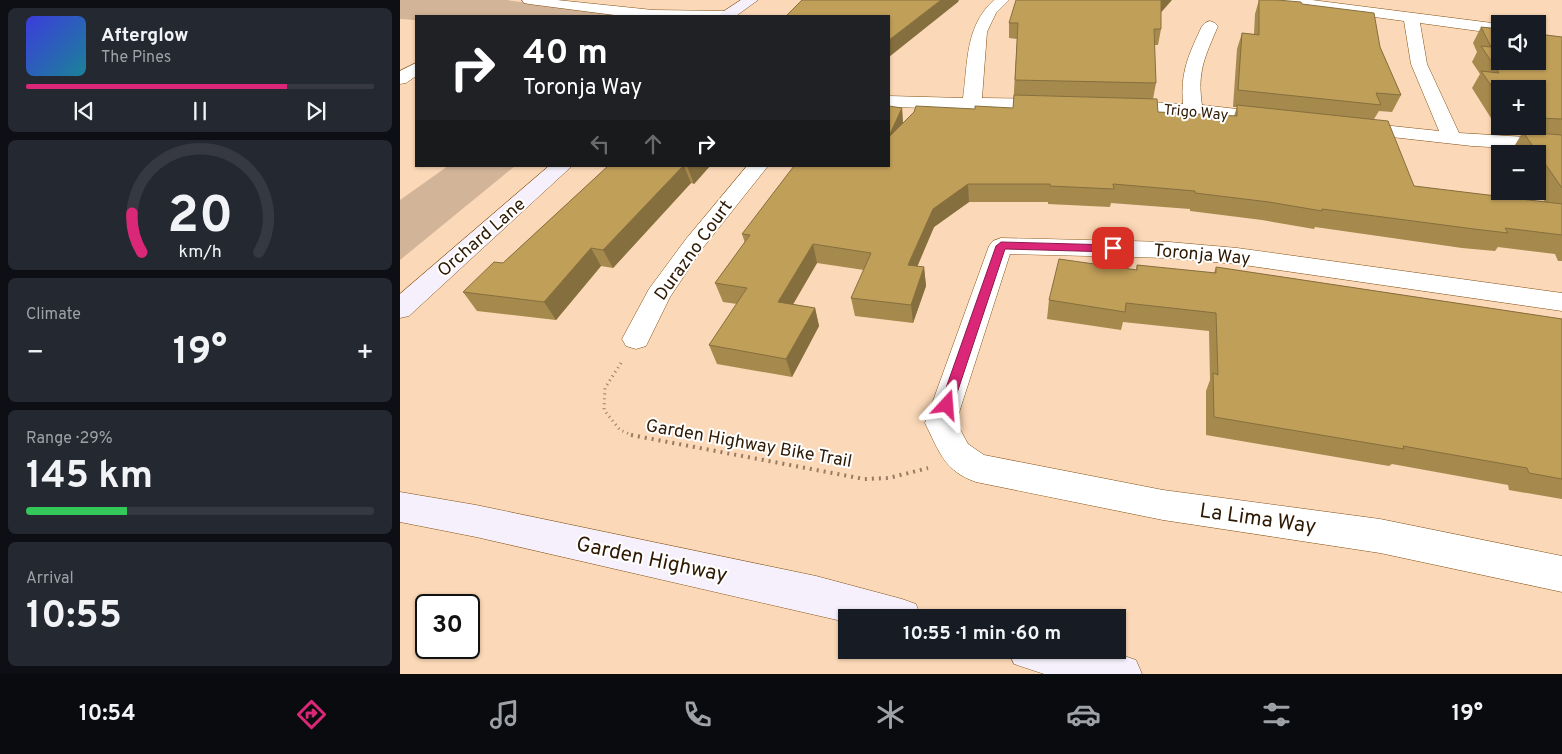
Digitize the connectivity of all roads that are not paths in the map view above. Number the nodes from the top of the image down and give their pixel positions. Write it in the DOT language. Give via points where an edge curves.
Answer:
graph roads {
  1 [pos="529,0"];
  2 [pos="601,0"];
  3 [pos="736,0"];
  4 [pos="751,0"];
  5 [pos="1002,0"];
  6 [pos="1279,0"];
  7 [pos="674,15"];
  8 [pos="726,15"];
  9 [pos="1411,18"];
  10 [pos="1210,26"];
  11 [pos="1491,28"];
  12 [pos="415,69"];
  13 [pos="400,79"];
  14 [pos="890,102"];
  15 [pos="972,104"];
  16 [pos="1069,105"];
  17 [pos="1098,106"];
  18 [pos="1193,110"];
  19 [pos="1293,121"];
  20 [pos="1333,125"];
  21 [pos="1452,138"];
  22 [pos="1562,145"];
  23 [pos="561,167"];
  24 [pos="757,167"];
  25 [pos="1562,302"];
  26 [pos="400,308"];
  27 [pos="636,339"];
  28 [pos="944,460"];
  29 [pos="400,507"];
  30 [pos="1562,574"];
  31 [pos="867,609"];
  32 [pos="1063,659"];
  33 [pos="1122,674"];
  1 -- 7 [label="street"];
  2 -- 8 [label="street" via="706,9"];
  3 -- 8 [label="main road"];
  4 -- 8 [label="main road"];
  5 -- 15 [label="street" via="990,12 979,32"];
  6 -- 9 [label="street"];
  9 -- 11 [label="street"];
  9 -- 21 [label="street" via="1419,64"];
  10 -- 18 [label="street" via="1193,65 1190,86"];
  12 -- 13 [label="street"];
  14 -- 15 [label="street"];
  15 -- 16 [label="street"];
  17 -- 18 [label="street, Trigo Way"];
  18 -- 19 [label="street, Trigo Way"];
  20 -- 21 [label="street"];
  21 -- 22 [label="street"];
  23 -- 26 [label="main road, Orchard Lane"];
  24 -- 27 [label="street, Durazno Court" via="678,266 658,295"];
  25 -- 28 [label="street, Toronja Way" via="1227,255 1169,250 1001,246 940,423"];
  28 -- 30 [label="street, La Lima Way" via="1163,505 1380,536"];
  29 -- 31 [label="main road, Garden Highway" via="806,593"];
  32 -- 33 [label="main road"];
}
